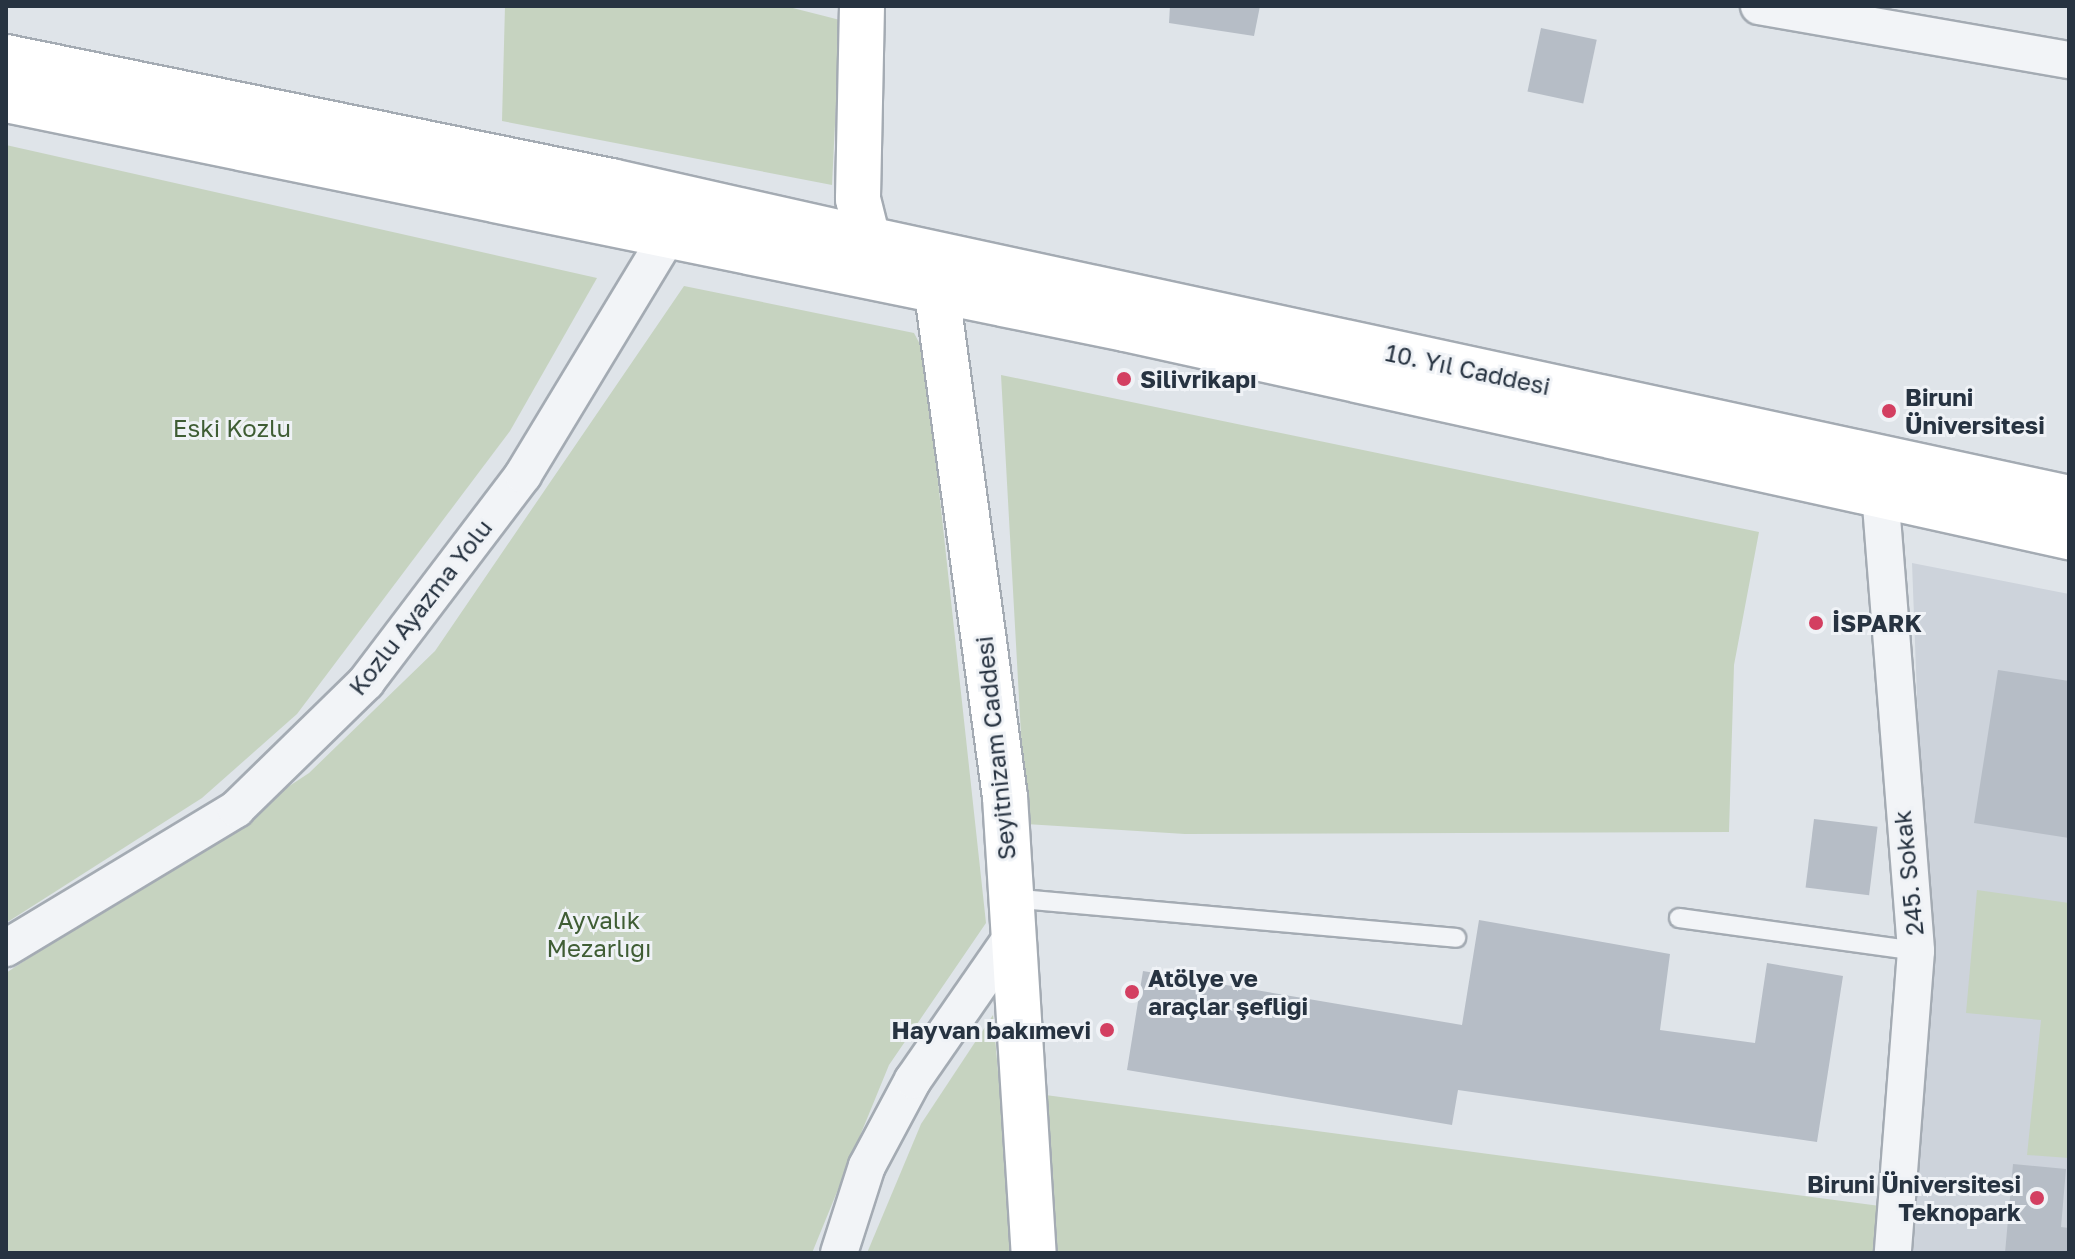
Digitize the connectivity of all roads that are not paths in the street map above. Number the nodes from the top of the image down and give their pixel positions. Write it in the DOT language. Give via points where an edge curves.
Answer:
graph roads {
  1 [pos="862,6"];
  2 [pos="1759,6"];
  3 [pos="6,57"];
  4 [pos="2069,60"];
  5 [pos="6,100"];
  6 [pos="668,236"];
  7 [pos="868,239"];
  8 [pos="889,282"];
  9 [pos="937,293"];
  10 [pos="1880,492"];
  11 [pos="2069,498"];
  12 [pos="2069,537"];
  13 [pos="1011,918"];
  14 [pos="1679,918"];
  15 [pos="1456,938"];
  16 [pos="6,948"];
  17 [pos="1916,951"];
  18 [pos="839,1253"];
  19 [pos="1034,1253"];
  20 [pos="1893,1253"];
  1 -- 7 [label="main road" via="858,199"];
  2 -- 4 [label="street"];
  3 -- 7 [label="main road, 10. Yıl Caddesi"];
  5 -- 6 [label="main road, 10. Yıl Caddesi"];
  6 -- 8 [label="main road, 10. Yıl Caddesi"];
  6 -- 16 [label="street, Kozlu Ayazma Yolu" via="523,475 366,682 236,809"];
  7 -- 8 [label="main road"];
  7 -- 9 [label="main road" via="906,259"];
  7 -- 11 [label="main road, 10. Yıl Caddesi"];
  8 -- 9 [label="main road, 10. Yıl Caddesi"];
  9 -- 10 [label="main road, 10. Yıl Caddesi"];
  9 -- 13 [label="main road, Seyitnizam Caddesi" via="1005,797"];
  10 -- 12 [label="main road, 10. Yıl Caddesi"];
  10 -- 17 [label="street, 245. Sokak"];
  13 -- 15 [label="lane"];
  13 -- 18 [label="street" via="867,1166"];
  13 -- 19 [label="main road, Seyitnizam Caddesi"];
  14 -- 17 [label="lane"];
  17 -- 20 [label="street, 245. Sokak"];
}
